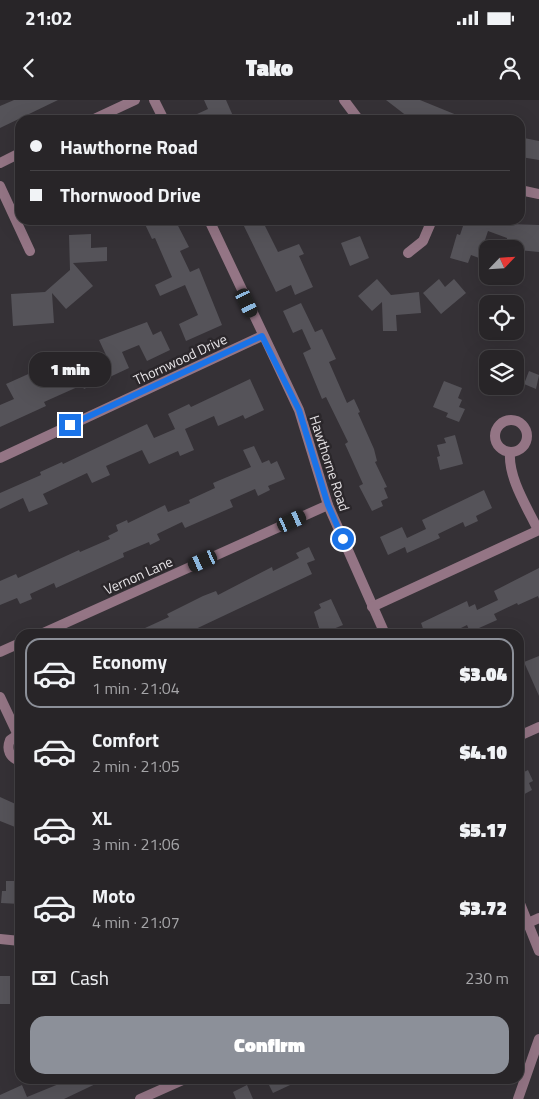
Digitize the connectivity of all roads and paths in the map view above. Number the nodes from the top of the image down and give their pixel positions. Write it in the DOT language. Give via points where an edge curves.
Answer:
graph roads {
  1 [pos="135,100"];
  2 [pos="154,100"];
  3 [pos="344,100"];
  4 [pos="103,115"];
  5 [pos="162,115"];
  6 [pos="354,115"];
  7 [pos="15,156"];
  8 [pos="0,163"];
  9 [pos="0,186"];
  10 [pos="525,191"];
  11 [pos="539,194"];
  12 [pos="15,218"];
  13 [pos="18,225"];
  14 [pos="211,225"];
  15 [pos="430,225"];
  16 [pos="30,251"];
  17 [pos="408,253"];
  18 [pos="262,336"];
  19 [pos="510,452"];
  20 [pos="0,458"];
  21 [pos="328,505"];
  22 [pos="539,530"];
  23 [pos="372,607"];
  24 [pos="52,629"];
  25 [pos="383,629"];
  26 [pos="15,645"];
  27 [pos="0,652"];
  28 [pos="0,698"];
  29 [pos="15,727"];
  30 [pos="539,727"];
  31 [pos="524,734"];
  32 [pos="15,736"];
  33 [pos="15,758"];
  34 [pos="524,907"];
  35 [pos="534,920"];
  36 [pos="0,940"];
  37 [pos="15,941"];
  38 [pos="539,951"];
  39 [pos="539,1040"];
  40 [pos="524,1082"];
  41 [pos="174,1084"];
  42 [pos="523,1084"];
  43 [pos="140,1099"];
  44 [pos="518,1099"];
  1 -- 4 [label="street"];
  2 -- 5 [label="street"];
  3 -- 6 [label="street"];
  7 -- 8 [label="street"];
  9 -- 12 [label="street"];
  10 -- 11 [label="street"];
  13 -- 16 [label="street"];
  14 -- 18 [label="street, Hawthorne Road"];
  15 -- 17 [label="street" via="422,241"];
  18 -- 20 [label="street, Thornwood Drive"];
  18 -- 21 [label="street, Hawthorne Road" via="299,410"];
  19 -- 22 [label="street" via="512,473"];
  21 -- 23 [label="street, Hawthorne Road"];
  21 -- 24 [label="street, Vernon Lane"];
  22 -- 23 [label="street"];
  23 -- 25 [label="street, Hawthorne Road"];
  26 -- 27 [label="street"];
  28 -- 29 [label="street"];
  30 -- 31 [label="street"];
  32 -- 33 [label="street" via="8,749"];
  34 -- 35 [label="street"];
  35 -- 38 [label="street"];
  36 -- 37 [label="street"];
  39 -- 40 [label="street"];
  41 -- 43 [label="street"];
  42 -- 44 [label="street"];
}
